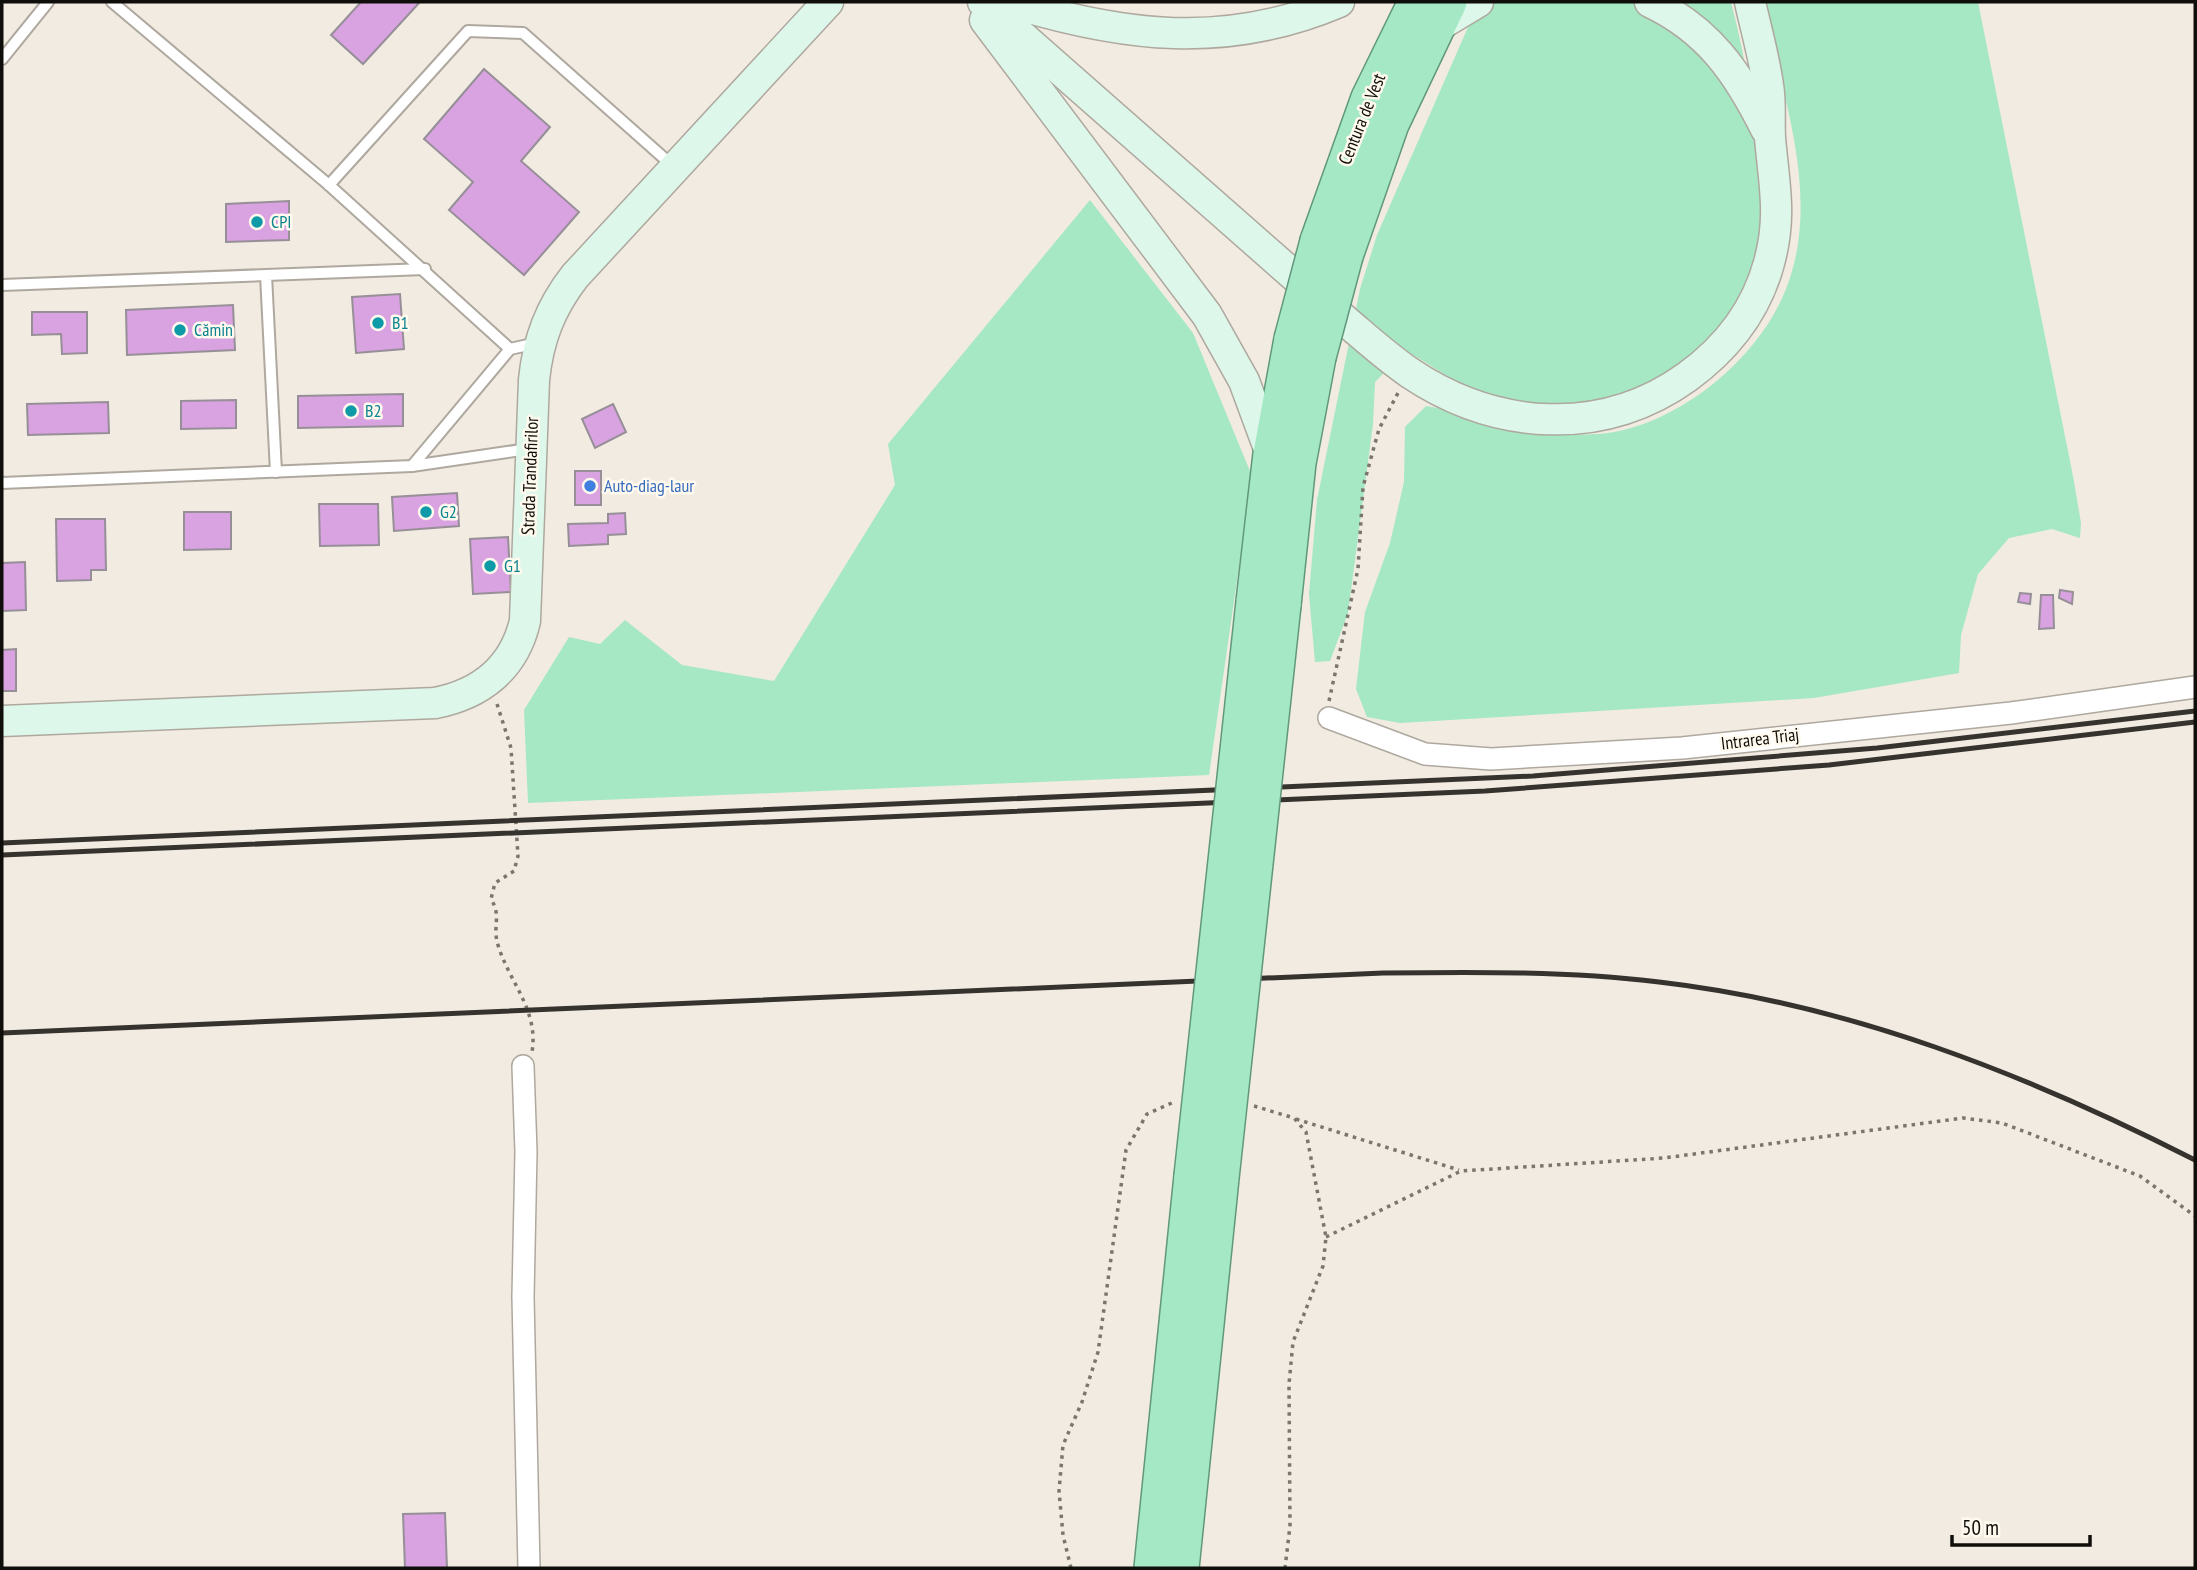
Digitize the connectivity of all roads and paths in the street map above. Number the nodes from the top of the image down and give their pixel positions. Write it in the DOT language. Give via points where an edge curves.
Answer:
graph roads {
  1 [pos="48,2"];
  2 [pos="112,2"];
  3 [pos="828,2"];
  4 [pos="974,2"];
  5 [pos="983,2"];
  6 [pos="1009,2"];
  7 [pos="1339,2"];
  8 [pos="1478,2"];
  9 [pos="1650,2"];
  10 [pos="1750,2"];
  11 [pos="1434,11"];
  12 [pos="2,59"];
  13 [pos="1770,139"];
  14 [pos="674,167"];
  15 [pos="329,185"];
  16 [pos="425,269"];
  17 [pos="266,275"];
  18 [pos="2,285"];
  19 [pos="539,342"];
  20 [pos="1305,348"];
  21 [pos="510,349"];
  22 [pos="1409,373"];
  23 [pos="530,449"];
  24 [pos="1271,454"];
  25 [pos="412,466"];
  26 [pos="276,472"];
  27 [pos="2,483"];
  28 [pos="1268,604"];
  29 [pos="485,684"];
  30 [pos="2195,687"];
  31 [pos="1329,718"];
  32 [pos="2,721"];
  33 [pos="523,1066"];
  34 [pos="1179,1101"];
  35 [pos="1252,1106"];
  36 [pos="1294,1118"];
  37 [pos="1461,1171"];
  38 [pos="1206,1177"];
  39 [pos="2195,1216"];
  40 [pos="1326,1237"];
  41 [pos="529,1568"];
  42 [pos="1071,1568"];
  43 [pos="1152,1568"];
  44 [pos="1181,1568"];
  45 [pos="1285,1568"];
  1 -- 12 [label="lane"];
  2 -- 15 [label="lane"];
  3 -- 14 [label="main road, Strada Trandafirilor"];
  4 -- 24 [label="main road" via="1207,315 1244,381"];
  5 -- 22 [label="main road"];
  6 -- 7 [label="main road" via="1108,27 1183,35 1251,29"];
  8 -- 11 [label="main road"];
  9 -- 13 [label="main road" via="1683,20 1721,55 1746,90"];
  10 -- 13 [label="main road" via="1769,86"];
  11 -- 20 [label="highway, Centura de Vest, bridge" via="1368,98 1349,147 1331,248"];
  13 -- 22 [label="main road" via="1777,208 1763,283 1739,328 1682,381 1613,414 1542,420 1473,405"];
  14 -- 15 [label="lane" via="523,33 468,31"];
  14 -- 19 [label="main road, Strada Trandafirilor" via="562,293"];
  15 -- 16 [label="lane"];
  16 -- 17 [label="lane"];
  16 -- 21 [label="lane"];
  17 -- 18 [label="lane"];
  17 -- 26 [label="lane"];
  19 -- 21 [label="lane"];
  19 -- 23 [label="main road, Strada Trandafirilor"];
  20 -- 24 [label="highway"];
  20 -- 28 [label="highway" via="1298,463"];
  21 -- 25 [label="lane"];
  22 -- 31 [label="path" via="1379,429 1363,487 1358,569"];
  23 -- 25 [label="lane"];
  23 -- 29 [label="main road, Strada Trandafirilor" via="525,621 517,648"];
  24 -- 28 [label="highway"];
  25 -- 26 [label="lane"];
  26 -- 27 [label="lane"];
  28 -- 38 [label="highway, bridge"];
  29 -- 32 [label="main road, Strada Trandafirilor" via="435,703"];
  29 -- 33 [label="path" via="499,708 511,748 518,864 508,877 495,883 491,899 499,914 495,936 499,949 534,1031 531,1053"];
  30 -- 31 [label="street, Intrarea Triaj" via="2011,713 1682,748 1491,760 1425,754"];
  33 -- 41 [label="street"];
  34 -- 42 [label="path" via="1147,1114 1126,1150 1098,1352 1063,1445 1059,1490"];
  35 -- 36 [label="path"];
  36 -- 37 [label="path"];
  36 -- 40 [label="path" via="1311,1145"];
  37 -- 39 [label="path" via="1664,1158 1963,1118 2002,1123 2140,1176"];
  37 -- 40 [label="path"];
  38 -- 43 [label="highway"];
  38 -- 44 [label="highway"];
  40 -- 45 [label="path" via="1323,1266 1293,1342 1290,1526"];
}
